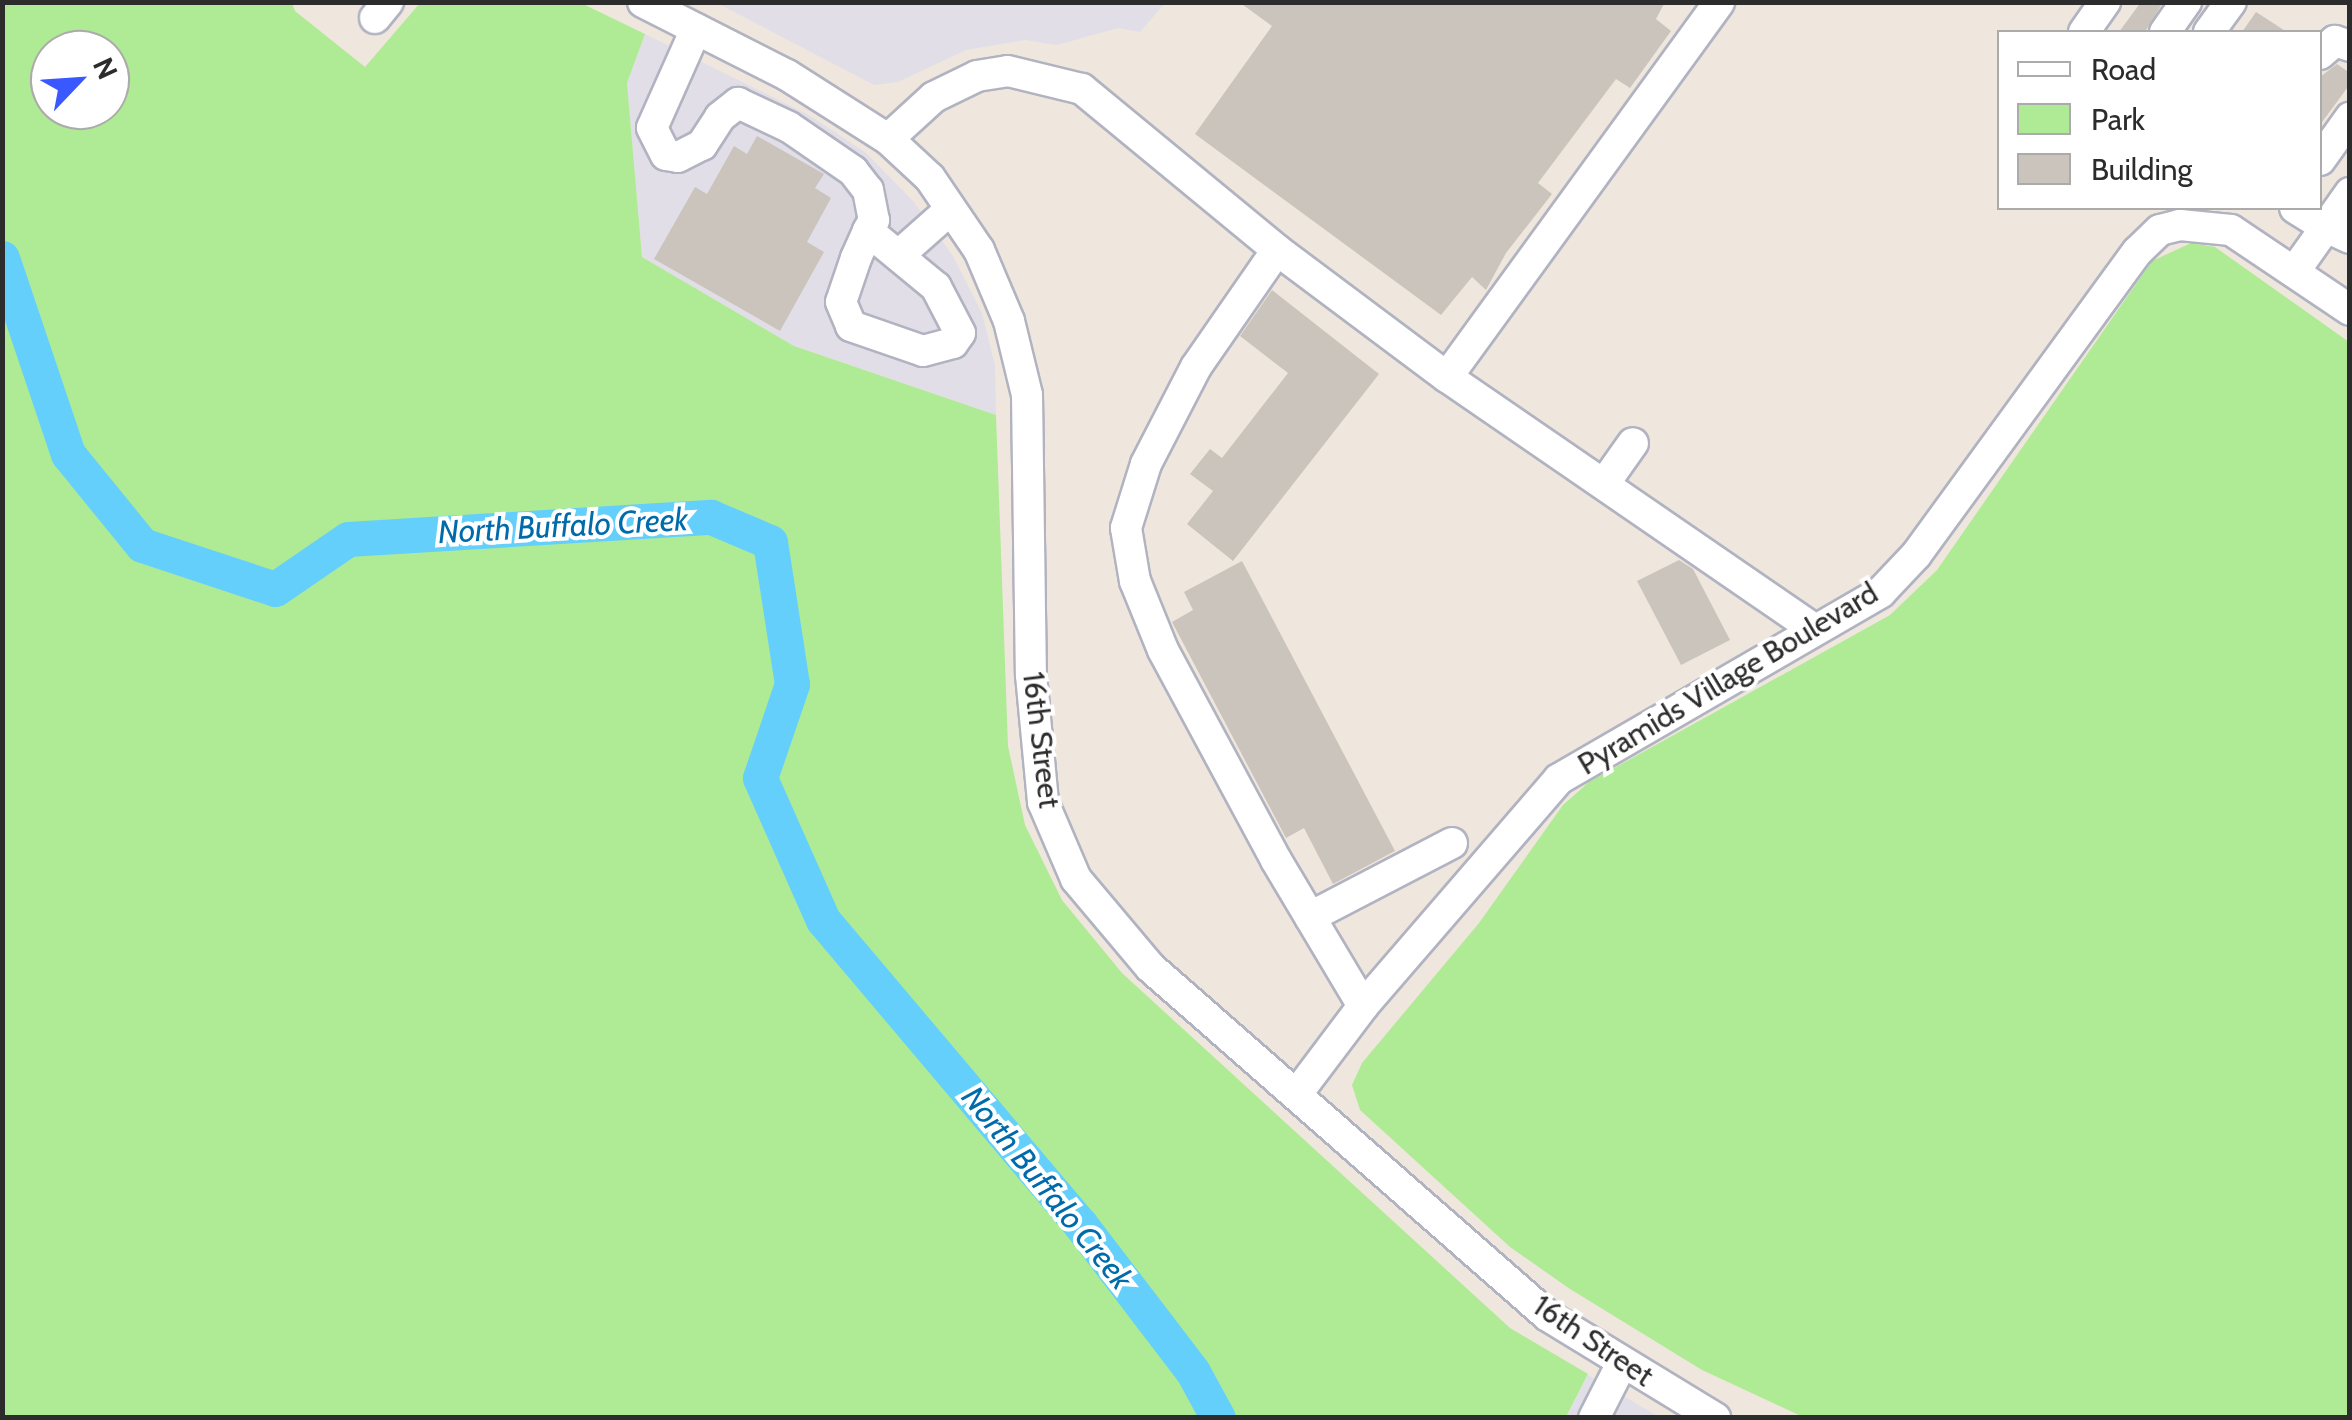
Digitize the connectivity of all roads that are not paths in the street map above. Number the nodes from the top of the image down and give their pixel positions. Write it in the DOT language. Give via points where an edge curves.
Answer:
graph roads {
  1 [pos="1719,2"];
  2 [pos="2106,2"];
  3 [pos="2186,2"];
  4 [pos="2231,2"];
  5 [pos="656,5"];
  6 [pos="696,29"];
  7 [pos="2085,30"];
  8 [pos="2165,30"];
  9 [pos="2210,30"];
  10 [pos="2350,46"];
  11 [pos="2322,52"];
  12 [pos="2350,118"];
  13 [pos="888,139"];
  14 [pos="2322,157"];
  15 [pos="2350,193"];
  16 [pos="952,210"];
  17 [pos="2299,210"];
  18 [pos="2179,216"];
  19 [pos="868,232"];
  20 [pos="2338,233"];
  21 [pos="1277,250"];
  22 [pos="898,255"];
  23 [pos="2294,272"];
  24 [pos="2350,310"];
  25 [pos="1448,377"];
  26 [pos="1633,443"];
  27 [pos="1604,484"];
  28 [pos="1814,629"];
  29 [pos="1452,843"];
  30 [pos="1310,917"];
  31 [pos="1363,1006"];
  32 [pos="1296,1095"];
  33 [pos="1622,1363"];
  34 [pos="1697,1414"];
  35 [pos="1597,1416"];
  1 -- 25 [label="street"];
  2 -- 7 [label="street"];
  3 -- 8 [label="street"];
  4 -- 9 [label="street"];
  5 -- 6 [label="street, 16th Street"];
  6 -- 13 [label="street, 16th Street" via="787,74"];
  6 -- 19 [label="street" via="652,128 666,155 678,157 702,145 738,103 789,127 853,171 868,190 874,220"];
  10 -- 11 [label="street" via="2335,41"];
  12 -- 14 [label="street"];
  13 -- 16 [label="street, 16th Street" via="930,178"];
  13 -- 21 [label="street" via="934,97 977,76 1008,70 1082,89"];
  15 -- 20 [label="street"];
  16 -- 22 [label="street"];
  16 -- 32 [label="street, 16th Street" via="979,250 1009,321 1027,395 1031,675 1043,802 1076,879 1150,967"];
  17 -- 20 [label="street"];
  18 -- 23 [label="street, Pyramids Village Boulevard" via="2231,230"];
  18 -- 28 [label="street, Pyramids Village Boulevard" via="2138,250 1916,555 1880,592"];
  19 -- 22 [label="street"];
  19 -- 22 [label="street" via="841,302 851,326 923,351 952,344 960,333 936,287"];
  20 -- 23 [label="street"];
  21 -- 25 [label="street"];
  21 -- 30 [label="street" via="1196,367 1146,464 1126,528 1135,581 1163,650"];
  23 -- 24 [label="street, Pyramids Village Boulevard"];
  25 -- 27 [label="street"];
  26 -- 27 [label="street"];
  27 -- 28 [label="street"];
  28 -- 31 [label="street, Pyramids Village Boulevard" via="1560,779"];
  29 -- 30 [label="street"];
  30 -- 31 [label="street"];
  31 -- 32 [label="street, Pyramids Village Boulevard"];
  32 -- 33 [label="street, 16th Street" via="1548,1316"];
  33 -- 34 [label="street, 16th Street"];
  33 -- 35 [label="street"];
}
